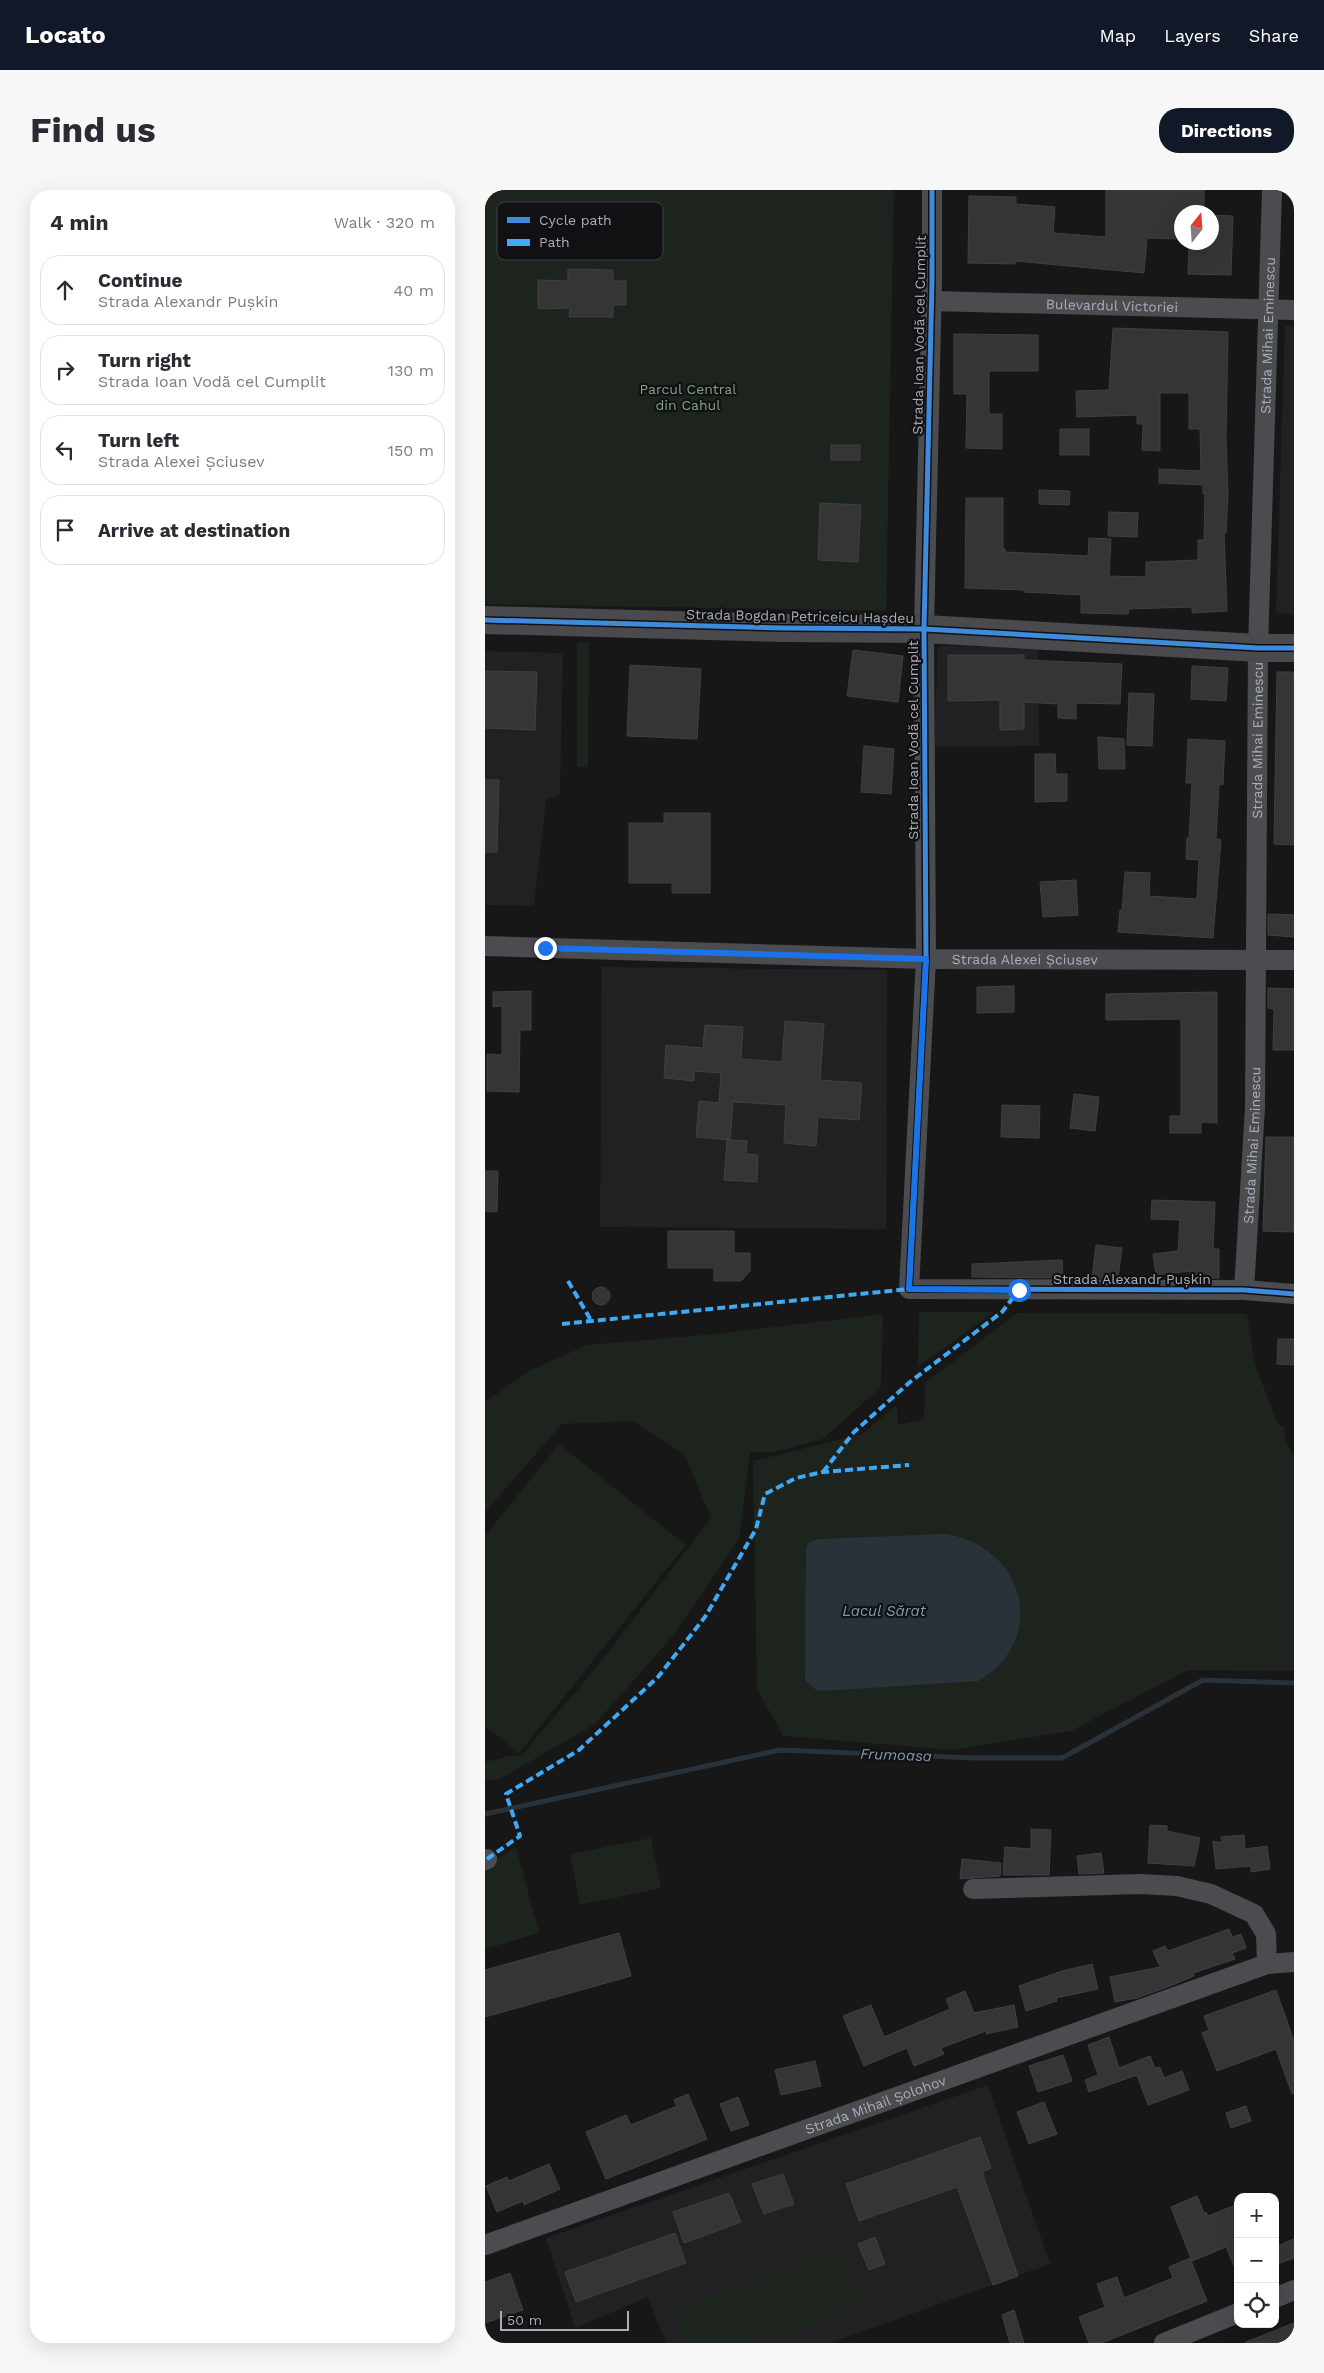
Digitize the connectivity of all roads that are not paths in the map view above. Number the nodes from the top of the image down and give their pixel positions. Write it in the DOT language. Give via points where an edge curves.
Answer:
graph roads {
  1 [pos="932,190"];
  2 [pos="1272,190"];
  3 [pos="931,302"];
  4 [pos="1270,310"];
  5 [pos="1294,310"];
  6 [pos="485,620"];
  7 [pos="924,629"];
  8 [pos="1258,648"];
  9 [pos="1294,648"];
  10 [pos="485,946"];
  11 [pos="1255,958"];
  12 [pos="926,959"];
  13 [pos="1294,960"];
  14 [pos="909,1289"];
  15 [pos="1244,1290"];
  16 [pos="1294,1294"];
  17 [pos="973,1889"];
  18 [pos="1294,1962"];
  19 [pos="1267,1964"];
  20 [pos="485,2245"];
  21 [pos="1294,2290"];
  22 [pos="1279,2296"];
  23 [pos="1234,2315"];
  24 [pos="1164,2343"];
  1 -- 3 [label="street, Strada Ioan Vodă cel Cumplit"];
  2 -- 4 [label="street, Strada Mihai Eminescu"];
  3 -- 4 [label="street, Bulevardul Victoriei"];
  3 -- 7 [label="street, Strada Ioan Vodă cel Cumplit"];
  4 -- 5 [label="street, Bulevardul Victoriei"];
  4 -- 8 [label="street, Strada Mihai Eminescu"];
  6 -- 7 [label="main road, Strada Bogdan Petriceicu Hașdeu"];
  7 -- 8 [label="main road, Strada Bogdan Petriceicu Hașdeu"];
  7 -- 12 [label="street, Strada Ioan Vodă cel Cumplit"];
  8 -- 9 [label="main road, Strada Bogdan Petriceicu Hașdeu"];
  8 -- 11 [label="street, Strada Mihai Eminescu"];
  10 -- 12 [label="street, Strada Alexei Șciusev"];
  11 -- 12 [label="street, Strada Alexei Șciusev"];
  11 -- 13 [label="street, Strada Alexei Șciusev"];
  11 -- 15 [label="street, Strada Mihai Eminescu" via="1255,1107"];
  12 -- 14 [label="street, Strada Ioan Vodă cel Cumplit"];
  14 -- 15 [label="street, Strada Alexandr Pușkin"];
  15 -- 16 [label="street, Strada Alexandr Pușkin"];
  17 -- 19 [label="street" via="1140,1884 1177,1886 1211,1894 1254,1914 1266,1934"];
  18 -- 19 [label="street, Strada Mihail Șolohov"];
  19 -- 20 [label="street, Strada Mihail Șolohov"];
  21 -- 22 [label="street"];
  23 -- 24 [label="street"];
}
